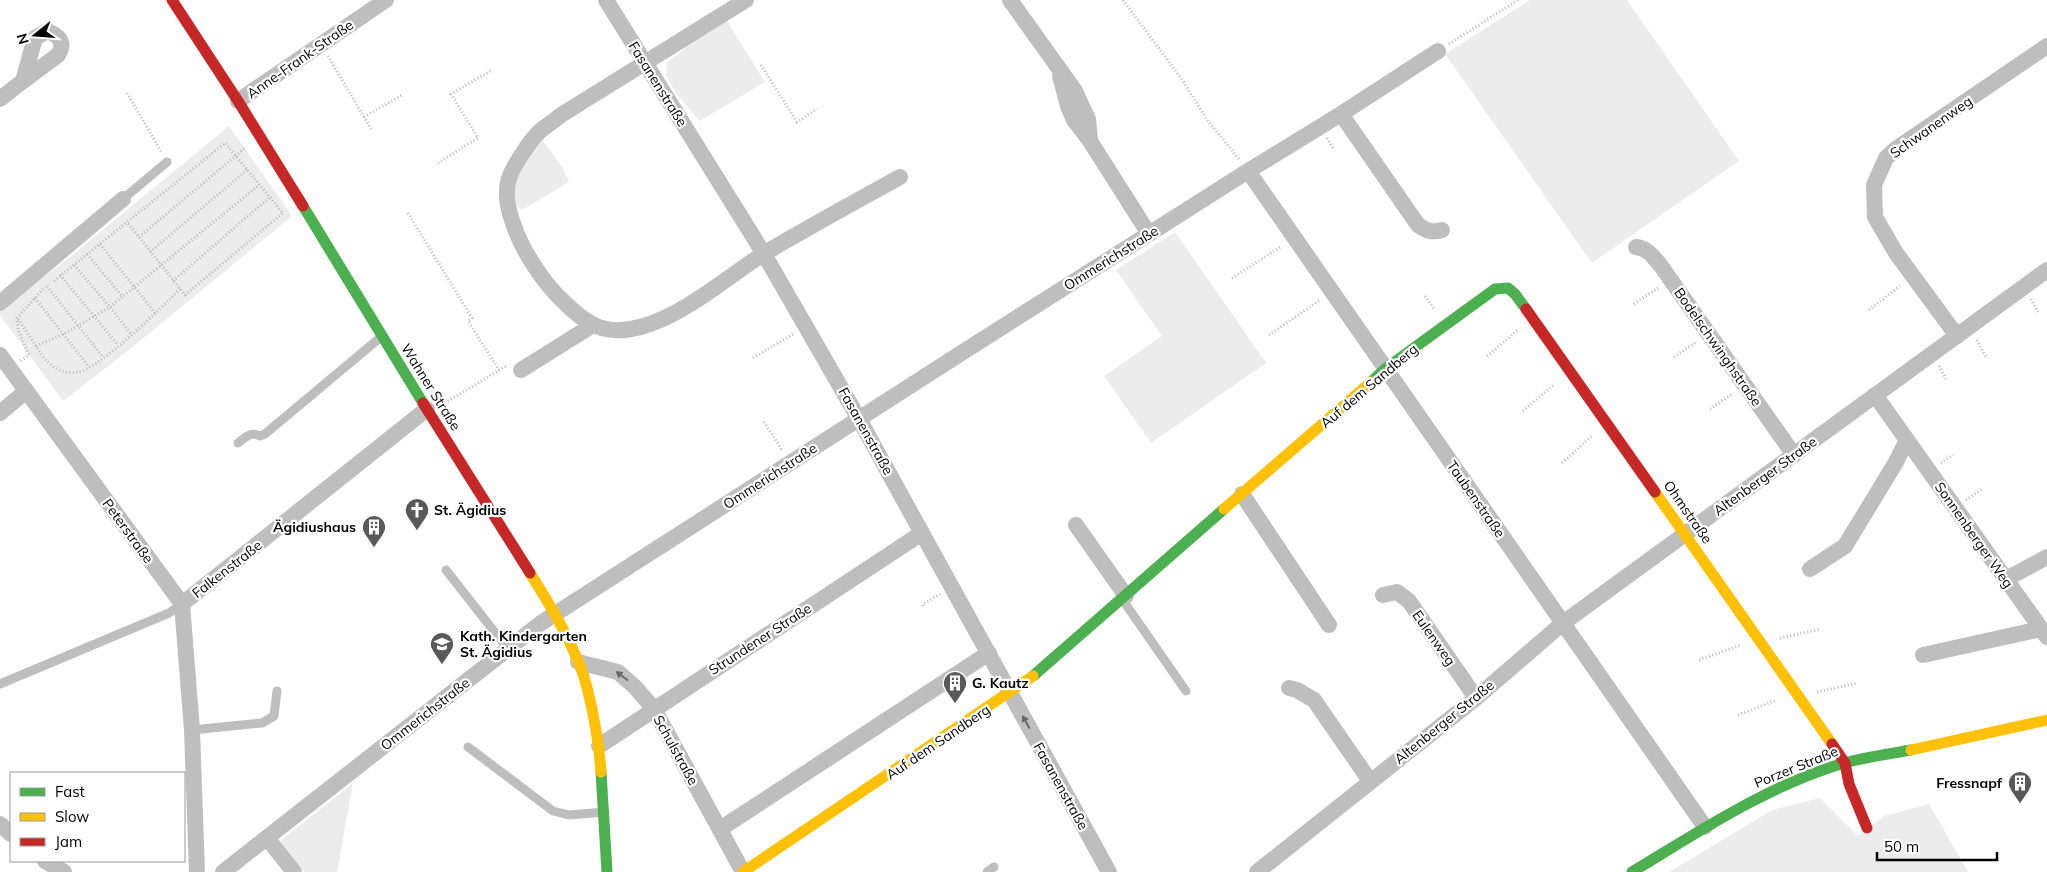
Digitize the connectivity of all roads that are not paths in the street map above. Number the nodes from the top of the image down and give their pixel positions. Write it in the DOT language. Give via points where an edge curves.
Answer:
graph roads {
  1 [pos="172,0"];
  2 [pos="386,0"];
  3 [pos="606,0"];
  4 [pos="746,0"];
  5 [pos="1010,0"];
  6 [pos="2047,46"];
  7 [pos="1438,51"];
  8 [pos="645,62"];
  9 [pos="23,81"];
  10 [pos="0,99"];
  11 [pos="238,101"];
  12 [pos="1341,114"];
  13 [pos="166,160"];
  14 [pos="1248,171"];
  15 [pos="900,177"];
  16 [pos="123,199"];
  17 [pos="1442,230"];
  18 [pos="1149,234"];
  19 [pos="1636,246"];
  20 [pos="764,254"];
  21 [pos="2047,270"];
  22 [pos="1502,286"];
  23 [pos="0,304"];
  24 [pos="593,325"];
  25 [pos="382,336"];
  26 [pos="1957,336"];
  27 [pos="0,355"];
  28 [pos="1385,369"];
  29 [pos="521,370"];
  30 [pos="25,392"];
  31 [pos="1875,395"];
  32 [pos="427,409"];
  33 [pos="0,413"];
  34 [pos="859,419"];
  35 [pos="1907,440"];
  36 [pos="238,443"];
  37 [pos="1794,455"];
  38 [pos="1242,494"];
  39 [pos="1076,525"];
  40 [pos="922,534"];
  41 [pos="1686,535"];
  42 [pos="2047,557"];
  43 [pos="1810,569"];
  44 [pos="446,570"];
  45 [pos="2006,579"];
  46 [pos="1383,595"];
  47 [pos="1124,597"];
  48 [pos="182,604"];
  49 [pos="556,614"];
  50 [pos="1563,622"];
  51 [pos="1329,624"];
  52 [pos="2044,633"];
  53 [pos="508,649"];
  54 [pos="989,654"];
  55 [pos="1923,655"];
  56 [pos="578,662"];
  57 [pos="0,684"];
  58 [pos="1288,688"];
  59 [pos="277,690"];
  60 [pos="1186,691"];
  61 [pos="1010,693"];
  62 [pos="1476,698"];
  63 [pos="654,709"];
  64 [pos="2047,720"];
  65 [pos="192,730"];
  66 [pos="598,746"];
  67 [pos="468,747"];
  68 [pos="1845,763"];
  69 [pos="1370,781"];
  70 [pos="605,812"];
  71 [pos="0,824"];
  72 [pos="1705,827"];
  73 [pos="1867,828"];
  74 [pos="720,829"];
  75 [pos="10,833"];
  76 [pos="267,838"];
  77 [pos="47,862"];
  78 [pos="64,872"];
  79 [pos="197,872"];
  80 [pos="223,872"];
  81 [pos="294,872"];
  82 [pos="607,872"];
  83 [pos="743,872"];
  84 [pos="1109,872"];
  85 [pos="1256,872"];
  86 [pos="1632,872"];
  1 -- 11 [label="street, Wahner Straße"];
  2 -- 11 [label="street, Anne-Frank-Straße"];
  3 -- 8 [label="street, Fasanenstraße"];
  4 -- 8 [label="street"];
  5 -- 18 [label="street" via="1076,91 1088,119 1090,141"];
  6 -- 26 [label="street, Schwanenweg" via="1897,148 1886,158 1874,185 1875,217 1896,253"];
  7 -- 12 [label="street, Ommerichstraße"];
  8 -- 20 [label="street, Fasanenstraße"];
  8 -- 24 [label="street" via="538,133 513,169 508,182 507,206 514,228 540,274 558,297"];
  9 -- 10 [label="street"];
  11 -- 25 [label="street, Wahner Straße"];
  12 -- 14 [label="street, Ommerichstraße"];
  12 -- 17 [label="street" via="1418,225 1434,233"];
  13 -- 16 [label="lane"];
  14 -- 18 [label="street, Ommerichstraße"];
  14 -- 28 [label="street, Taubenstraße"];
  15 -- 20 [label="street"];
  16 -- 23 [label="street"];
  18 -- 34 [label="street, Ommerichstraße"];
  19 -- 37 [label="street, Bodelschwinghstraße" via="1648,251 1670,280"];
  20 -- 24 [label="street" via="672,314 638,328 621,330"];
  20 -- 34 [label="street, Fasanenstraße"];
  21 -- 26 [label="street, Altenberger Straße"];
  22 -- 28 [label="street, Auf dem Sandberg" via="1489,292"];
  22 -- 41 [label="street, Ohmstraße" via="1514,292"];
  24 -- 29 [label="street"];
  25 -- 32 [label="street, Wahner Straße"];
  25 -- 36 [label="lane" via="265,434 250,434"];
  26 -- 31 [label="street, Altenberger Straße"];
  27 -- 30 [label="street, Peterstraße"];
  28 -- 38 [label="street, Auf dem Sandberg"];
  28 -- 50 [label="street, Taubenstraße"];
  30 -- 33 [label="street"];
  30 -- 48 [label="street, Peterstraße"];
  31 -- 35 [label="street, Sonnenberger Weg"];
  31 -- 37 [label="street, Altenberger Straße"];
  32 -- 48 [label="street, Falkenstraße"];
  32 -- 49 [label="street, Wahner Straße"];
  34 -- 40 [label="street, Fasanenstraße"];
  34 -- 49 [label="street, Ommerichstraße"];
  35 -- 43 [label="street" via="1844,546"];
  35 -- 45 [label="street, Sonnenberger Weg"];
  37 -- 41 [label="street, Altenberger Straße"];
  38 -- 47 [label="street, Auf dem Sandberg"];
  38 -- 51 [label="street"];
  39 -- 47 [label="street"];
  40 -- 54 [label="street, Fasanenstraße"];
  40 -- 63 [label="street, Strundener Straße"];
  41 -- 50 [label="street, Altenberger Straße"];
  41 -- 68 [label="street, Ohmstraße"];
  42 -- 45 [label="street"];
  44 -- 53 [label="lane"];
  45 -- 52 [label="street, Sonnenberger Weg"];
  46 -- 62 [label="street, Eulenweg" via="1397,592 1409,601"];
  47 -- 60 [label="lane"];
  47 -- 61 [label="street, Auf dem Sandberg"];
  48 -- 57 [label="lane, Falkenstraße" via="169,613"];
  48 -- 65 [label="street"];
  49 -- 53 [label="street, Ommerichstraße"];
  49 -- 56 [label="street, Wahner Straße"];
  50 -- 62 [label="street, Altenberger Straße"];
  50 -- 72 [label="street, Taubenstraße"];
  52 -- 55 [label="street, Sonnenberger Weg"];
  53 -- 76 [label="street, Ommerichstraße"];
  54 -- 61 [label="street, Fasanenstraße"];
  54 -- 74 [label="street"];
  63 -- 56 [label="street, Schulstraße, one-way" via="618,672"];
  56 -- 66 [label="street, Wahner Straße"];
  58 -- 69 [label="street" via="1314,700"];
  59 -- 65 [label="lane" via="274,716 262,724"];
  61 -- 83 [label="street, Auf dem Sandberg"];
  84 -- 61 [label="street, Fasanenstraße, one-way"];
  62 -- 69 [label="street, Altenberger Straße"];
  63 -- 66 [label="street, Strundener Straße"];
  63 -- 74 [label="street, Schulstraße"];
  64 -- 68 [label="street, Porzer Straße"];
  65 -- 79 [label="street"];
  66 -- 70 [label="street, Wahner Straße"];
  67 -- 70 [label="lane" via="553,811 569,815"];
  68 -- 72 [label="street, Porzer Straße" via="1759,798"];
  68 -- 73 [label="street" via="1849,784"];
  69 -- 85 [label="street, Altenberger Straße"];
  70 -- 82 [label="street, Wahner Straße"];
  71 -- 75 [label="street"];
  72 -- 86 [label="street, Porzer Straße"];
  74 -- 83 [label="street, Schulstraße"];
  76 -- 80 [label="street, Ommerichstraße"];
  76 -- 81 [label="street"];
  77 -- 78 [label="street"];
}
